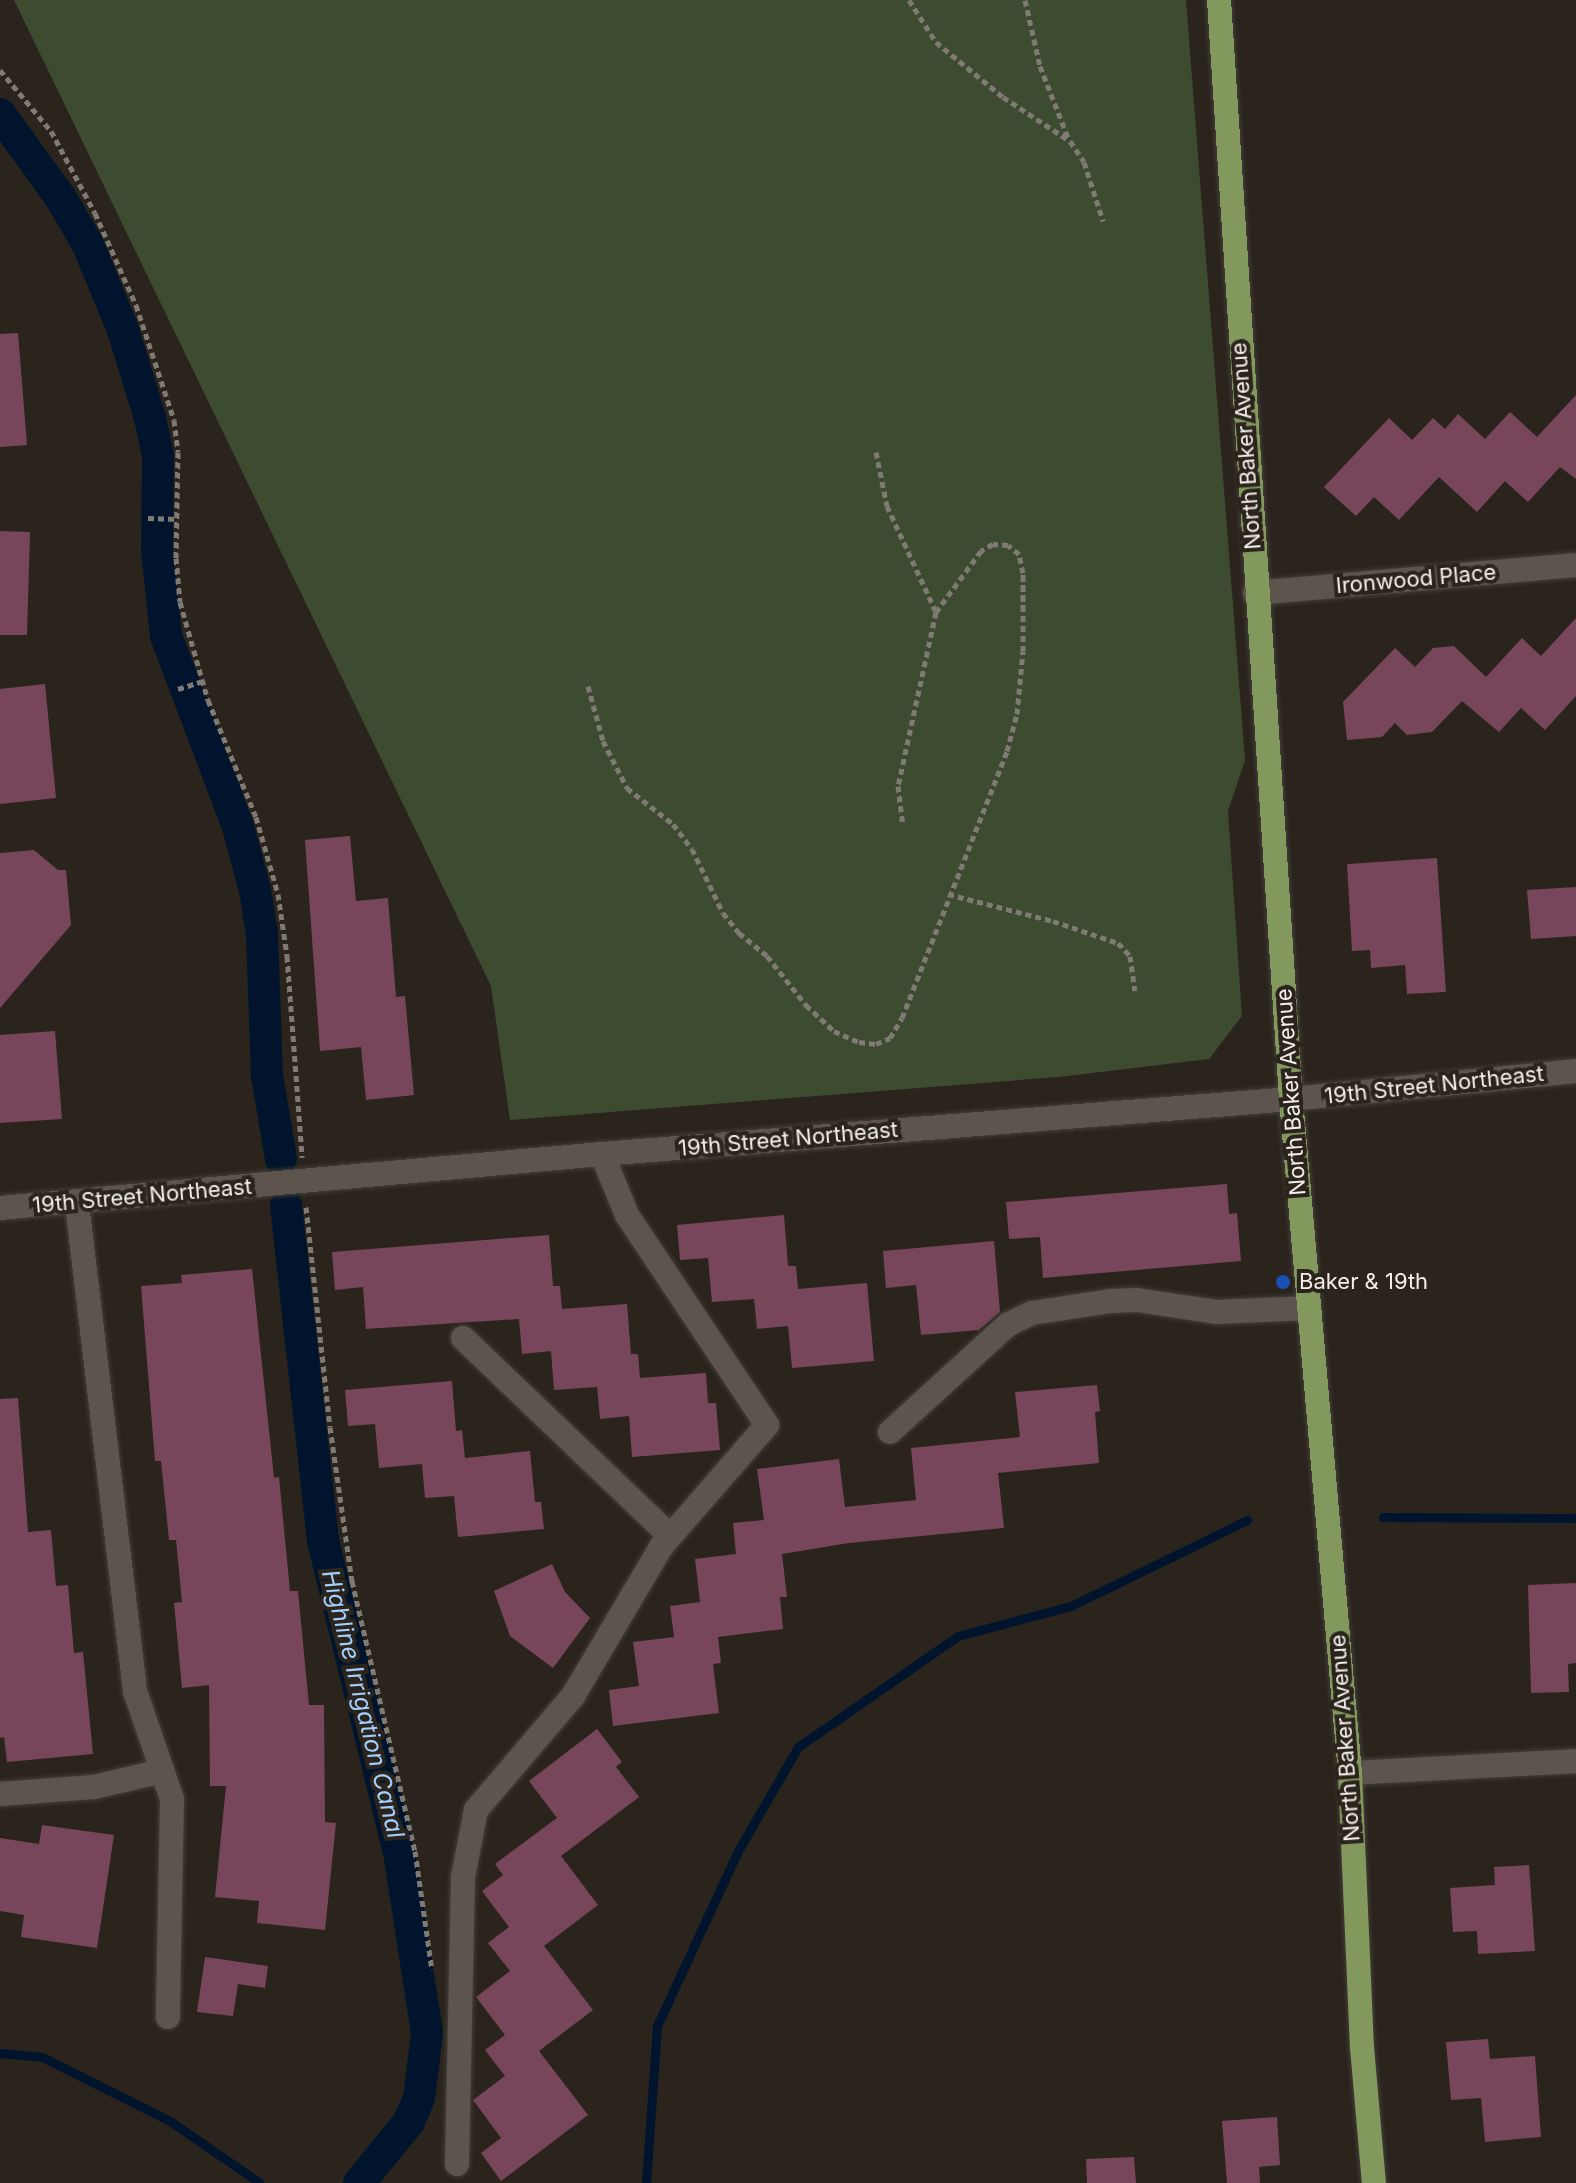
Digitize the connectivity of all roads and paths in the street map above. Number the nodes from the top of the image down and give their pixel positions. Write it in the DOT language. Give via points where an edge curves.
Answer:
graph roads {
  1 [pos="909,0"];
  2 [pos="1025,0"];
  3 [pos="1219,0"];
  4 [pos="0,70"];
  5 [pos="1070,141"];
  6 [pos="1103,221"];
  7 [pos="876,452"];
  8 [pos="148,518"];
  9 [pos="178,519"];
  10 [pos="1576,565"];
  11 [pos="1255,593"];
  12 [pos="936,612"];
  13 [pos="202,681"];
  14 [pos="588,686"];
  15 [pos="178,689"];
  16 [pos="903,824"];
  17 [pos="948,894"];
  18 [pos="1135,991"];
  19 [pos="1576,1071"];
  20 [pos="1291,1099"];
  21 [pos="602,1154"];
  22 [pos="303,1182"];
  23 [pos="77,1204"];
  24 [pos="0,1208"];
  25 [pos="1308,1308"];
  26 [pos="463,1338"];
  27 [pos="890,1432"];
  28 [pos="670,1536"];
  29 [pos="1576,1761"];
  30 [pos="162,1771"];
  31 [pos="1350,1773"];
  32 [pos="0,1794"];
  33 [pos="432,1972"];
  34 [pos="168,2017"];
  35 [pos="457,2164"];
  36 [pos="1374,2183"];
  1 -- 5 [label="path" via="936,42 1003,97"];
  2 -- 5 [label="path" via="1040,66"];
  3 -- 11 [label="main road, North Baker Avenue"];
  4 -- 9 [label="path" via="51,131 136,305 174,420"];
  5 -- 6 [label="path" via="1084,162"];
  7 -- 12 [label="path" via="887,506"];
  8 -- 9 [label="path"];
  9 -- 13 [label="path" via="180,602"];
  10 -- 11 [label="street, Ironwood Place"];
  11 -- 20 [label="main road, North Baker Avenue"];
  12 -- 16 [label="path" via="898,786"];
  12 -- 17 [label="path" via="981,551 993,544 1008,545 1019,554 1023,651 1017,714 1002,766"];
  13 -- 15 [label="path"];
  13 -- 22 [label="path" via="256,817 278,894 289,971"];
  14 -- 17 [label="path" via="603,741 627,788 673,824 731,923 834,1031 859,1042 876,1044 890,1038"];
  17 -- 18 [label="path" via="1118,943 1130,956"];
  19 -- 20 [label="street, 19th Street Northeast"];
  20 -- 21 [label="street, 19th Street Northeast"];
  20 -- 25 [label="main road, North Baker Avenue"];
  21 -- 22 [label="street, 19th Street Northeast"];
  21 -- 28 [label="street" via="627,1215 767,1425"];
  22 -- 23 [label="street, 19th Street Northeast"];
  22 -- 33 [label="path" via="352,1581 415,1851"];
  23 -- 24 [label="street, 19th Street Northeast"];
  23 -- 30 [label="street" via="135,1691"];
  25 -- 27 [label="street" via="1216,1312 1137,1300 1032,1313 1007,1325"];
  25 -- 31 [label="main road, North Baker Avenue"];
  26 -- 28 [label="street"];
  28 -- 35 [label="street" via="573,1696 476,1810 463,1877"];
  29 -- 31 [label="street"];
  30 -- 32 [label="street" via="94,1787"];
  30 -- 34 [label="street" via="172,1799"];
  31 -- 36 [label="main road, North Baker Avenue" via="1362,2047"];
}
